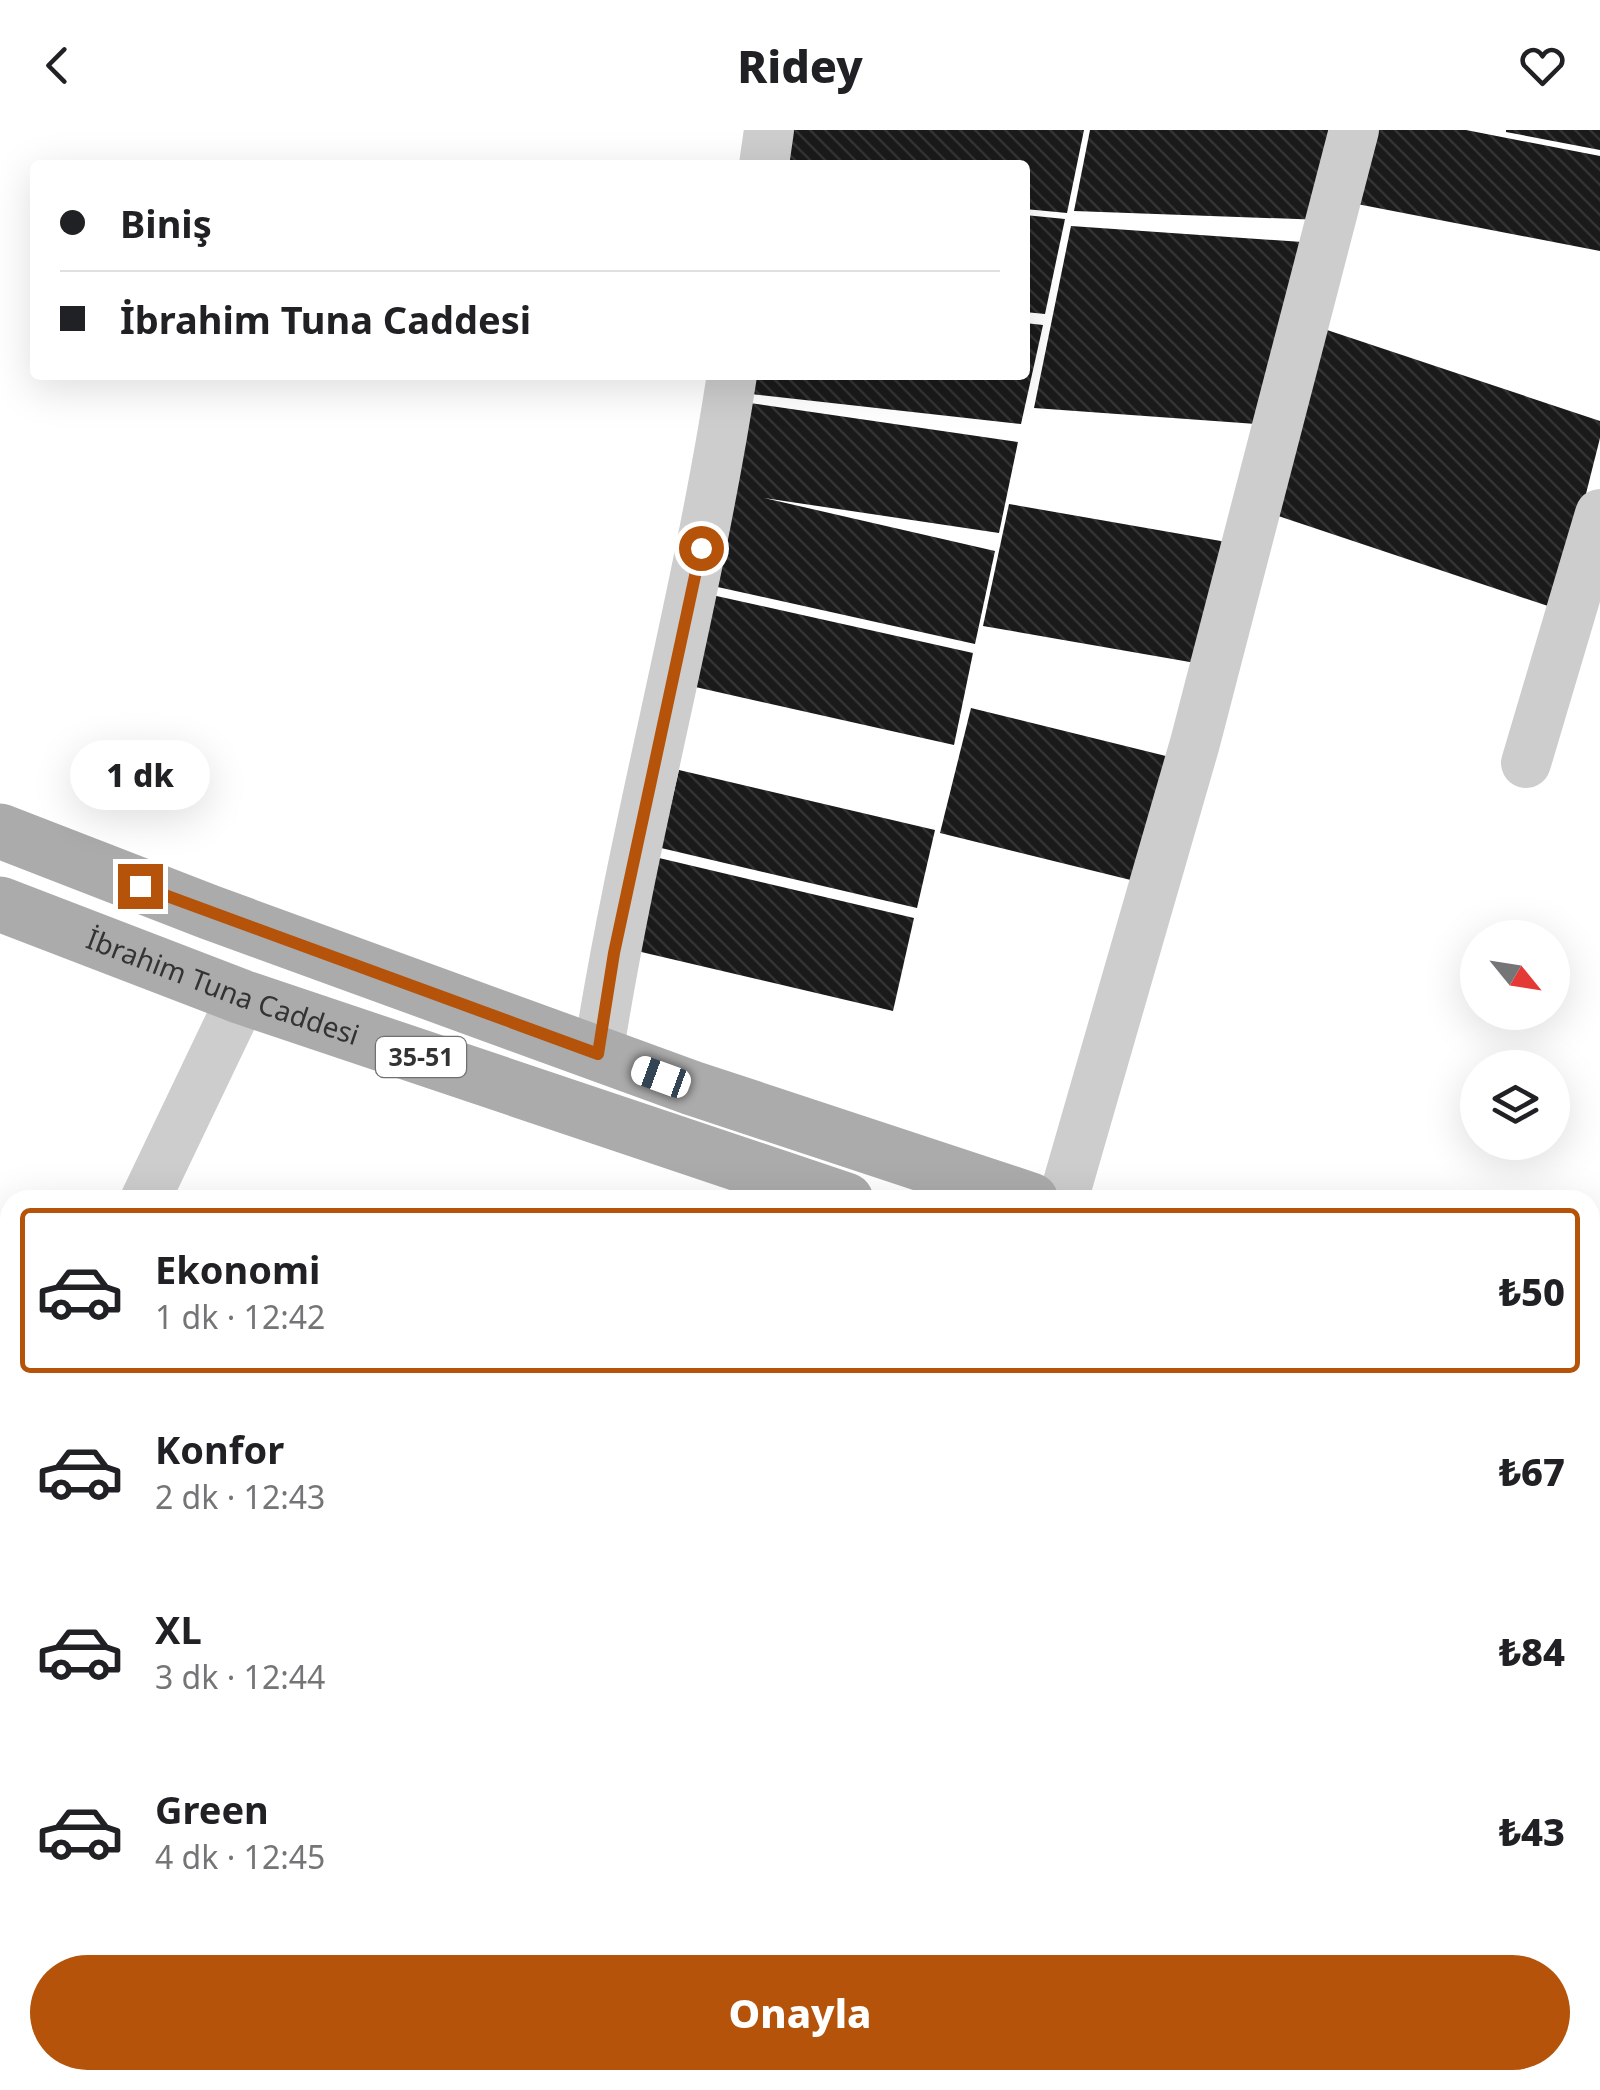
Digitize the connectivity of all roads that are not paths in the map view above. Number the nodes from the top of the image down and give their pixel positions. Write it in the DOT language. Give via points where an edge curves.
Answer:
graph roads {
  1 [pos="769,130"];
  2 [pos="1354,130"];
  3 [pos="765,160"];
  4 [pos="731,380"];
  5 [pos="1600,514"];
  6 [pos="1526,763"];
  7 [pos="0,831"];
  8 [pos="0,904"];
  9 [pos="242,997"];
  10 [pos="598,1054"];
  11 [pos="150,1190"];
  12 [pos="816,1190"];
  13 [pos="1001,1190"];
  14 [pos="1066,1190"];
  1 -- 3 [label="street"];
  2 -- 14 [label="street" via="1194,743"];
  4 -- 10 [label="street"];
  5 -- 6 [label="street"];
  7 -- 10 [label="main road, 35-51"];
  8 -- 9 [label="main road, İbrahim Tuna Caddesi / 35-51"];
  9 -- 11 [label="street"];
  9 -- 12 [label="main road, İbrahim Tuna Caddesi / 35-51"];
  10 -- 13 [label="main road, 35-51"];
}
